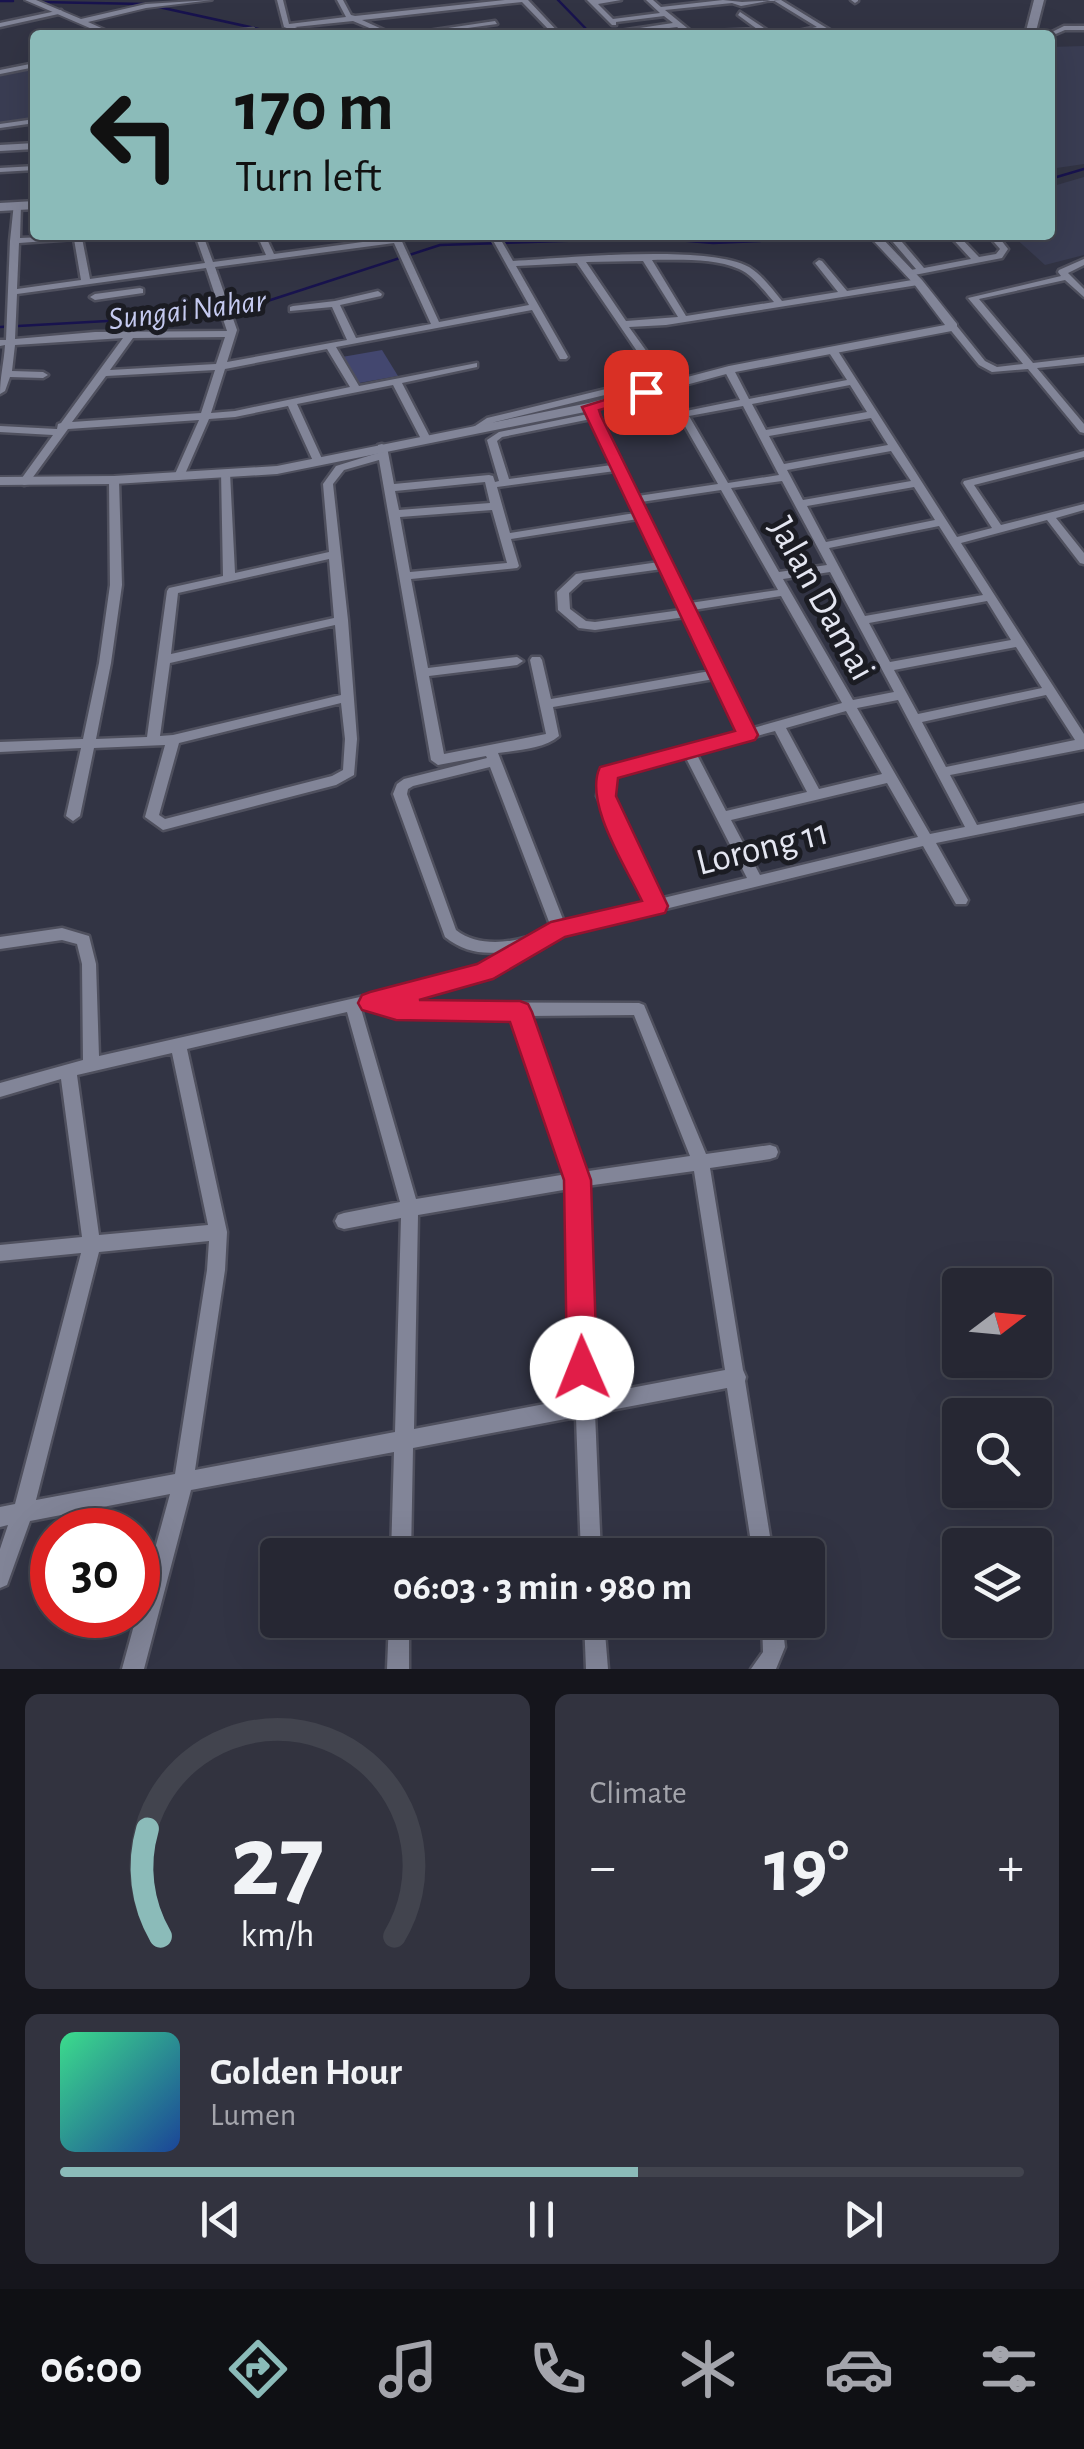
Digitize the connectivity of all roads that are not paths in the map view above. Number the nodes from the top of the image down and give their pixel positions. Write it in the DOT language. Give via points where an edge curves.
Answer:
graph roads {
  1 [pos="29,0"];
  2 [pos="208,0"];
  3 [pos="280,0"];
  4 [pos="340,0"];
  5 [pos="402,0"];
  6 [pos="523,0"];
  7 [pos="618,0"];
  8 [pos="649,0"];
  9 [pos="773,0"];
  10 [pos="1038,0"];
  11 [pos="592,1"];
  12 [pos="731,1"];
  13 [pos="695,2"];
  14 [pos="478,4"];
  15 [pos="61,12"];
  16 [pos="406,12"];
  17 [pos="661,12"];
  18 [pos="740,14"];
  19 [pos="352,18"];
  20 [pos="90,19"];
  21 [pos="611,20"];
  22 [pos="495,23"];
  23 [pos="0,25"];
  24 [pos="676,25"];
  25 [pos="286,26"];
  26 [pos="375,28"];
  27 [pos="822,28"];
  28 [pos="1084,28"];
  29 [pos="106,30"];
  30 [pos="298,30"];
  31 [pos="368,30"];
  32 [pos="380,30"];
  33 [pos="439,30"];
  34 [pos="501,30"];
  35 [pos="553,30"];
  36 [pos="620,30"];
  37 [pos="643,30"];
  38 [pos="686,30"];
  39 [pos="764,30"];
  40 [pos="811,30"];
  41 [pos="826,30"];
  42 [pos="1031,30"];
  43 [pos="1055,32"];
  44 [pos="30,65"];
  45 [pos="0,72"];
  46 [pos="30,122"];
  47 [pos="0,126"];
  48 [pos="30,146"];
  49 [pos="0,148"];
  50 [pos="30,168"];
  51 [pos="1,170"];
  52 [pos="2,184"];
  53 [pos="17,205"];
  54 [pos="30,205"];
  55 [pos="0,207"];
  56 [pos="51,240"];
  57 [pos="79,240"];
  58 [pos="201,240"];
  59 [pos="263,240"];
  60 [pos="323,240"];
  61 [pos="498,240"];
  62 [pos="878,240"];
  63 [pos="894,240"];
  64 [pos="958,240"];
  65 [pos="996,240"];
  66 [pos="14,244"];
  67 [pos="401,245"];
  68 [pos="0,248"];
  69 [pos="328,250"];
  70 [pos="271,257"];
  71 [pos="580,260"];
  72 [pos="647,260"];
  73 [pos="978,261"];
  74 [pos="1084,262"];
  75 [pos="820,263"];
  76 [pos="210,264"];
  77 [pos="510,264"];
  78 [pos="134,275"];
  79 [pos="916,275"];
  80 [pos="1066,278"];
  81 [pos="86,282"];
  82 [pos="140,291"];
  83 [pos="14,292"];
  84 [pos="844,293"];
  85 [pos="378,294"];
  86 [pos="1084,294"];
  87 [pos="94,297"];
  88 [pos="335,304"];
  89 [pos="780,304"];
  90 [pos="146,306"];
  91 [pos="534,307"];
  92 [pos="293,310"];
  93 [pos="684,318"];
  94 [pos="436,324"];
  95 [pos="624,324"];
  96 [pos="952,327"];
  97 [pos="231,334"];
  98 [pos="130,335"];
  99 [pos="353,342"];
  100 [pos="5,343"];
  101 [pos="331,347"];
  102 [pos="833,351"];
  103 [pos="642,352"];
  104 [pos="563,358"];
  105 [pos="1084,360"];
  106 [pos="474,365"];
  107 [pos="218,367"];
  108 [pos="1031,368"];
  109 [pos="729,370"];
  110 [pos="102,373"];
  111 [pos="7,374"];
  112 [pos="43,375"];
  113 [pos="396,381"];
  114 [pos="854,382"];
  115 [pos="666,386"];
  116 [pos="356,389"];
  117 [pos="0,390"];
  118 [pos="610,392"];
  119 [pos="745,400"];
  120 [pos="291,403"];
  121 [pos="592,412"];
  122 [pos="684,414"];
  123 [pos="874,414"];
  124 [pos="204,419"];
  125 [pos="477,428"];
  126 [pos="0,429"];
  127 [pos="60,429"];
  128 [pos="1084,430"];
  129 [pos="762,434"];
  130 [pos="425,438"];
  131 [pos="895,448"];
  132 [pos="383,451"];
  133 [pos="1084,454"];
  134 [pos="318,462"];
  135 [pos="618,467"];
  136 [pos="783,472"];
  137 [pos="225,473"];
  138 [pos="180,474"];
  139 [pos="114,480"];
  140 [pos="0,482"];
  141 [pos="24,482"];
  142 [pos="917,482"];
  143 [pos="499,484"];
  144 [pos="726,486"];
  145 [pos="390,488"];
  146 [pos="634,500"];
  147 [pos="800,504"];
  148 [pos="498,506"];
  149 [pos="1084,507"];
  150 [pos="393,514"];
  151 [pos="641,515"];
  152 [pos="1049,516"];
  153 [pos="942,522"];
  154 [pos="998,529"];
  155 [pos="505,536"];
  156 [pos="954,541"];
  157 [pos="822,546"];
  158 [pos="332,555"];
  159 [pos="1084,561"];
  160 [pos="665,565"];
  161 [pos="834,568"];
  162 [pos="404,576"];
  163 [pos="777,576"];
  164 [pos="229,577"];
  165 [pos="786,592"];
  166 [pos="990,597"];
  167 [pos="687,611"];
  168 [pos="342,620"];
  169 [pos="862,620"];
  170 [pos="1019,642"];
  171 [pos="163,660"];
  172 [pos="536,660"];
  173 [pos="517,661"];
  174 [pos="886,667"];
  175 [pos="422,672"];
  176 [pos="718,674"];
  177 [pos="1050,690"];
  178 [pos="901,695"];
  179 [pos="346,698"];
  180 [pos="547,704"];
  181 [pos="850,706"];
  182 [pos="914,719"];
  183 [pos="779,726"];
  184 [pos="747,735"];
  185 [pos="172,740"];
  186 [pos="153,741"];
  187 [pos="87,744"];
  188 [pos="1084,744"];
  189 [pos="0,747"];
  190 [pos="688,750"];
  191 [pos="493,756"];
  192 [pos="942,772"];
  193 [pos="891,777"];
  194 [pos="815,795"];
  195 [pos="1084,808"];
  196 [pos="74,816"];
  197 [pos="722,817"];
  198 [pos="974,832"];
  199 [pos="927,840"];
  200 [pos="755,880"];
  201 [pos="961,900"];
  202 [pos="656,906"];
  203 [pos="559,929"];
  204 [pos="543,939"];
  205 [pos="0,943"];
  206 [pos="362,1005"];
  207 [pos="520,1012"];
  208 [pos="178,1046"];
  209 [pos="91,1065"];
  210 [pos="68,1070"];
  211 [pos="0,1090"];
  212 [pos="770,1152"];
  213 [pos="701,1162"];
  214 [pos="578,1180"];
  215 [pos="410,1207"];
  216 [pos="344,1221"];
  217 [pos="218,1232"];
  218 [pos="92,1244"];
  219 [pos="0,1252"];
  220 [pos="737,1377"];
  221 [pos="583,1406"];
  222 [pos="403,1441"];
  223 [pos="183,1482"];
  224 [pos="23,1512"];
  225 [pos="0,1516"];
  226 [pos="401,1538"];
  227 [pos="590,1538"];
  228 [pos="761,1538"];
  229 [pos="0,1578"];
  230 [pos="399,1638"];
  231 [pos="595,1638"];
  232 [pos="774,1638"];
  233 [pos="133,1669"];
  234 [pos="398,1669"];
  235 [pos="597,1669"];
  236 [pos="762,1669"];
  1 -- 15 [label="street"];
  2 -- 20 [label="street"];
  3 -- 25 [label="street"];
  4 -- 19 [label="street"];
  5 -- 16 [label="street"];
  6 -- 14 [label="street"];
  6 -- 35 [label="street"];
  7 -- 11 [label="street"];
  8 -- 17 [label="street"];
  9 -- 12 [label="street"];
  9 -- 27 [label="street"];
  10 -- 42 [label="main road"];
  11 -- 21 [label="street"];
  12 -- 13 [label="street"];
  13 -- 17 [label="street"];
  14 -- 16 [label="street"];
  14 -- 22 [label="street"];
  15 -- 20 [label="street"];
  15 -- 23 [label="street"];
  16 -- 19 [label="street"];
  17 -- 21 [label="street"];
  17 -- 24 [label="street"];
  18 -- 39 [label="street"];
  19 -- 25 [label="street"];
  19 -- 26 [label="street"];
  20 -- 29 [label="street"];
  21 -- 36 [label="street"];
  22 -- 33 [label="street"];
  22 -- 34 [label="street"];
  24 -- 37 [label="street"];
  24 -- 38 [label="street"];
  25 -- 30 [label="street"];
  26 -- 31 [label="street"];
  26 -- 32 [label="street"];
  27 -- 40 [label="street"];
  27 -- 41 [label="street"];
  28 -- 43 [label="street"];
  44 -- 45 [label="street"];
  46 -- 47 [label="street"];
  48 -- 49 [label="main road"];
  50 -- 51 [label="street"];
  51 -- 52 [label="street"];
  53 -- 54 [label="main road"];
  53 -- 55 [label="main road"];
  53 -- 66 [label="street"];
  56 -- 66 [label="street"];
  57 -- 81 [label="street"];
  58 -- 76 [label="street"];
  59 -- 70 [label="street"];
  60 -- 69 [label="street"];
  61 -- 77 [label="street"];
  62 -- 79 [label="street"];
  63 -- 79 [label="street"];
  64 -- 73 [label="street"];
  65 -- 73 [label="street" via="1004,252"];
  66 -- 68 [label="street"];
  66 -- 83 [label="street"];
  67 -- 69 [label="street"];
  67 -- 94 [label="street"];
  69 -- 70 [label="street"];
  70 -- 76 [label="street"];
  71 -- 72 [label="street"];
  71 -- 77 [label="street"];
  71 -- 95 [label="street"];
  72 -- 89 [label="street" via="738,265"];
  72 -- 93 [label="street"];
  73 -- 79 [label="street"];
  74 -- 80 [label="street" via="1062,272"];
  75 -- 84 [label="street"];
  76 -- 78 [label="street"];
  76 -- 97 [label="street"];
  77 -- 91 [label="street"];
  78 -- 81 [label="street"];
  78 -- 82 [label="street"];
  79 -- 84 [label="street"];
  79 -- 96 [label="street"];
  80 -- 86 [label="street"];
  80 -- 108 [label="street" via="974,300"];
  81 -- 83 [label="street"];
  82 -- 87 [label="street"];
  82 -- 90 [label="street"];
  83 -- 100 [label="street"];
  84 -- 89 [label="street"];
  85 -- 88 [label="street"];
  88 -- 92 [label="street"];
  88 -- 99 [label="street"];
  89 -- 93 [label="street"];
  91 -- 94 [label="street"];
  91 -- 104 [label="street"];
  93 -- 95 [label="street"];
  94 -- 99 [label="street"];
  95 -- 103 [label="street"];
  96 -- 102 [label="street"];
  96 -- 108 [label="street" via="989,369"];
  97 -- 98 [label="street"];
  97 -- 107 [label="street"];
  98 -- 100 [label="street"];
  98 -- 110 [label="street"];
  99 -- 101 [label="street"];
  100 -- 111 [label="street"];
  101 -- 107 [label="street"];
  101 -- 116 [label="street"];
  102 -- 109 [label="street"];
  102 -- 114 [label="street"];
  105 -- 108 [label="street"];
  106 -- 113 [label="street"];
  107 -- 110 [label="street"];
  107 -- 124 [label="street"];
  108 -- 128 [label="street"];
  109 -- 115 [label="street"];
  109 -- 119 [label="street"];
  110 -- 127 [label="street"];
  111 -- 112 [label="street"];
  111 -- 117 [label="street"];
  113 -- 116 [label="street"];
  113 -- 130 [label="street"];
  114 -- 119 [label="street"];
  114 -- 123 [label="street"];
  115 -- 121 [label="street"];
  115 -- 122 [label="street, Jalan Damai"];
  116 -- 120 [label="street"];
  118 -- 125 [label="street"];
  119 -- 122 [label="street"];
  119 -- 129 [label="street"];
  120 -- 124 [label="street"];
  120 -- 134 [label="street"];
  121 -- 125 [label="street"];
  121 -- 135 [label="street"];
  121 -- 143 [label="street" via="492,440"];
  122 -- 144 [label="street, Jalan Damai"];
  123 -- 129 [label="street"];
  123 -- 131 [label="street"];
  124 -- 127 [label="street"];
  124 -- 138 [label="street"];
  125 -- 130 [label="street"];
  126 -- 127 [label="street"];
  127 -- 141 [label="street"];
  129 -- 136 [label="street"];
  130 -- 132 [label="street"];
  131 -- 136 [label="street"];
  131 -- 142 [label="street"];
  132 -- 134 [label="street"];
  132 -- 145 [label="street"];
  132 -- 158 [label="street" via="330,478"];
  133 -- 154 [label="street" via="968,483"];
  134 -- 137 [label="street"];
  135 -- 143 [label="street"];
  135 -- 146 [label="street"];
  136 -- 144 [label="street"];
  136 -- 147 [label="street"];
  137 -- 138 [label="street"];
  137 -- 164 [label="street"];
  138 -- 139 [label="street"];
  139 -- 141 [label="street"];
  139 -- 187 [label="street" via="116,585"];
  140 -- 141 [label="street"];
  142 -- 147 [label="street"];
  142 -- 153 [label="street"];
  143 -- 145 [label="street" via="485,478"];
  143 -- 148 [label="street"];
  144 -- 146 [label="street"];
  144 -- 163 [label="street, Jalan Damai"];
  145 -- 150 [label="street"];
  146 -- 151 [label="street"];
  147 -- 157 [label="street"];
  148 -- 150 [label="street"];
  148 -- 155 [label="street"];
  149 -- 152 [label="street"];
  150 -- 162 [label="street"];
  151 -- 155 [label="street"];
  151 -- 160 [label="street"];
  152 -- 154 [label="street"];
  152 -- 159 [label="street"];
  153 -- 156 [label="street"];
  153 -- 157 [label="street"];
  154 -- 156 [label="street"];
  155 -- 162 [label="street" via="513,566"];
  156 -- 166 [label="street"];
  157 -- 161 [label="street"];
  158 -- 164 [label="street"];
  158 -- 168 [label="street"];
  160 -- 167 [label="street"];
  160 -- 167 [label="street" via="580,577 564,592 564,610 595,626"];
  161 -- 163 [label="street"];
  161 -- 169 [label="street"];
  162 -- 175 [label="street"];
  163 -- 165 [label="street, Jalan Damai"];
  164 -- 171 [label="street" via="173,590"];
  165 -- 167 [label="street"];
  165 -- 181 [label="street, Jalan Damai"];
  166 -- 169 [label="street"];
  166 -- 170 [label="street"];
  167 -- 176 [label="street"];
  168 -- 171 [label="street"];
  168 -- 179 [label="street"];
  169 -- 174 [label="street"];
  170 -- 174 [label="street"];
  170 -- 177 [label="street"];
  171 -- 186 [label="street"];
  172 -- 180 [label="street"];
  173 -- 175 [label="street"];
  174 -- 178 [label="street"];
  175 -- 191 [label="street" via="438,760"];
  176 -- 180 [label="street"];
  176 -- 184 [label="street"];
  177 -- 182 [label="street"];
  177 -- 188 [label="street"];
  178 -- 181 [label="street"];
  178 -- 182 [label="street"];
  179 -- 185 [label="street"];
  179 -- 185 [label="street" via="352,767 346,776 163,825 152,817"];
  180 -- 191 [label="street" via="552,736"];
  181 -- 183 [label="street"];
  181 -- 193 [label="street, Jalan Damai"];
  182 -- 192 [label="street"];
  183 -- 184 [label="street"];
  183 -- 194 [label="street"];
  184 -- 190 [label="street"];
  185 -- 186 [label="street"];
  186 -- 187 [label="street"];
  187 -- 189 [label="street"];
  187 -- 196 [label="street"];
  188 -- 192 [label="street"];
  190 -- 197 [label="street"];
  190 -- 202 [label="street" via="607,772 603,786"];
  191 -- 203 [label="street"];
  191 -- 204 [label="street" via="410,782 400,794 450,933 484,949"];
  192 -- 198 [label="street"];
  193 -- 194 [label="street"];
  193 -- 199 [label="street, Jalan Damai"];
  194 -- 197 [label="street"];
  195 -- 198 [label="street, Lorong 11"];
  197 -- 200 [label="street"];
  198 -- 199 [label="street, Lorong 11"];
  199 -- 200 [label="street, Lorong 11"];
  199 -- 201 [label="street, Jalan Damai"];
  200 -- 202 [label="street, Lorong 11"];
  202 -- 203 [label="street, Lorong 11"];
  203 -- 204 [label="street, Lorong 11"];
  204 -- 206 [label="street, Lorong 11" via="484,972"];
  205 -- 209 [label="street" via="62,934 84,940"];
  206 -- 207 [label="street"];
  206 -- 208 [label="street, Lorong 11"];
  206 -- 215 [label="street"];
  207 -- 213 [label="street" via="639,1009"];
  207 -- 214 [label="street"];
  208 -- 209 [label="street, Lorong 11"];
  208 -- 217 [label="street"];
  209 -- 210 [label="street, Lorong 11"];
  210 -- 211 [label="street, Lorong 11"];
  210 -- 218 [label="street"];
  212 -- 213 [label="street"];
  213 -- 214 [label="street"];
  213 -- 220 [label="street"];
  214 -- 215 [label="street"];
  214 -- 221 [label="street"];
  215 -- 216 [label="street"];
  215 -- 222 [label="street"];
  217 -- 218 [label="street"];
  217 -- 223 [label="street"];
  218 -- 219 [label="street"];
  218 -- 224 [label="street"];
  220 -- 221 [label="street"];
  220 -- 228 [label="street"];
  221 -- 222 [label="street"];
  221 -- 227 [label="street"];
  222 -- 223 [label="street"];
  222 -- 226 [label="street"];
  223 -- 224 [label="street"];
  223 -- 233 [label="street"];
  224 -- 225 [label="street"];
  224 -- 229 [label="street"];
  230 -- 234 [label="street"];
  231 -- 235 [label="street"];
  232 -- 236 [label="street" via="772,1659"];
}
